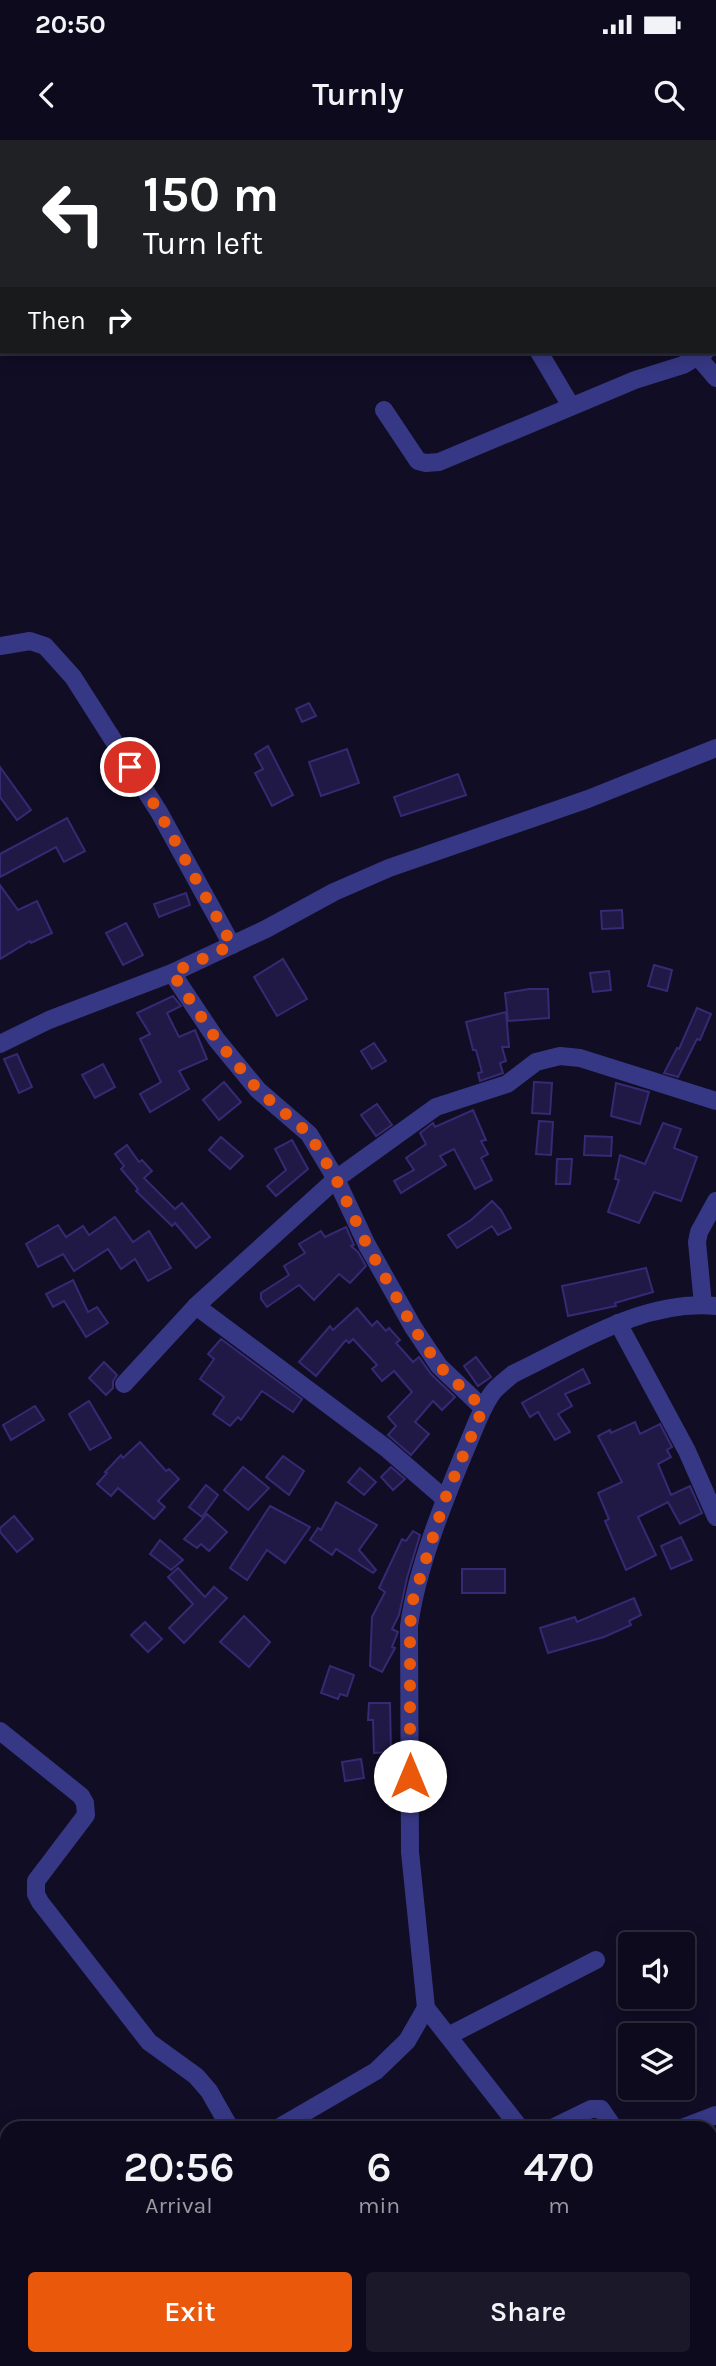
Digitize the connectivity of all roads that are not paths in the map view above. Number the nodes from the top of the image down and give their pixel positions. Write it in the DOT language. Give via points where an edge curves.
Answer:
graph roads {
  1 [pos="541,354"];
  2 [pos="702,354"];
  3 [pos="716,379"];
  4 [pos="570,406"];
  5 [pos="384,410"];
  6 [pos="0,646"];
  7 [pos="716,748"];
  8 [pos="232,945"];
  9 [pos="172,973"];
  10 [pos="0,1044"];
  11 [pos="716,1101"];
  12 [pos="336,1179"];
  13 [pos="716,1201"];
  14 [pos="709,1305"];
  15 [pos="196,1306"];
  16 [pos="618,1323"];
  17 [pos="124,1384"];
  18 [pos="483,1408"];
  19 [pos="445,1499"];
  20 [pos="716,1517"];
  21 [pos="0,1731"];
  22 [pos="596,1960"];
  23 [pos="426,2008"];
  24 [pos="448,2036"];
  25 [pos="226,2121"];
  26 [pos="290,2121"];
  27 [pos="515,2121"];
  28 [pos="565,2121"];
  29 [pos="609,2121"];
  1 -- 4 [label="street"];
  2 -- 3 [label="street"];
  2 -- 4 [label="street"];
  4 -- 5 [label="street" via="426,463 418,461"];
  6 -- 8 [label="street" via="30,641 45,646 73,677 159,812"];
  7 -- 8 [label="street" via="588,799 389,868 334,891"];
  8 -- 9 [label="street"];
  9 -- 10 [label="street" via="48,1020"];
  9 -- 12 [label="street" via="216,1039 258,1090 309,1134"];
  11 -- 12 [label="street" via="580,1058 560,1056 536,1062 507,1084 436,1107"];
  12 -- 15 [label="street"];
  12 -- 18 [label="street" via="413,1327 439,1366"];
  13 -- 14 [label="street" via="697,1242"];
  14 -- 16 [label="street" via="669,1308"];
  15 -- 17 [label="street"];
  15 -- 19 [label="street" via="386,1448"];
  16 -- 18 [label="street" via="513,1374"];
  16 -- 20 [label="street" via="687,1451"];
  18 -- 19 [label="street"];
  19 -- 23 [label="street" via="413,1600 410,1626 410,1852"];
  21 -- 25 [label="street" via="85,1803 86,1815 36,1881 40,1902 149,2042 196,2076"];
  22 -- 24 [label="street"];
  23 -- 24 [label="street"];
  23 -- 26 [label="street" via="407,2040 376,2071"];
  24 -- 27 [label="street"];
  28 -- 29 [label="street" via="601,2109"];
}
